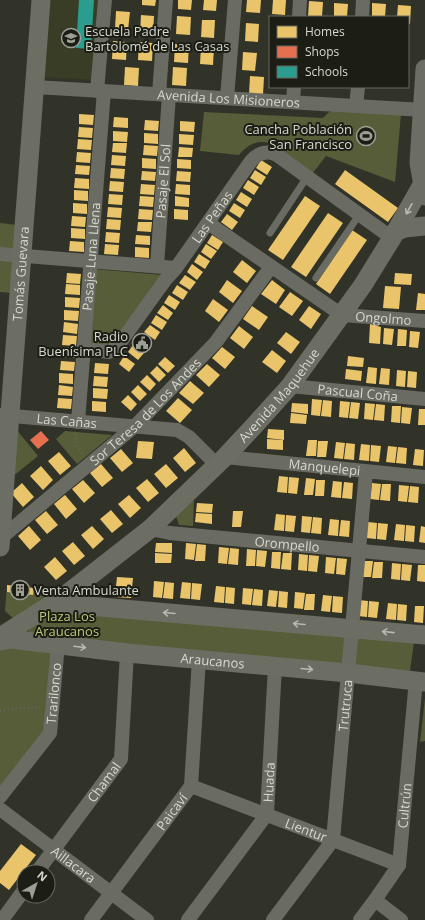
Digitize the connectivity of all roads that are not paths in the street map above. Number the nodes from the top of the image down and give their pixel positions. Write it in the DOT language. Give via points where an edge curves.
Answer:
graph roads {
  1 [pos="41,0"];
  2 [pos="105,0"];
  3 [pos="166,0"];
  4 [pos="235,0"];
  5 [pos="300,0"];
  6 [pos="363,0"];
  7 [pos="299,16"];
  8 [pos="362,16"];
  9 [pos="425,70"];
  10 [pos="35,87"];
  11 [pos="294,88"];
  12 [pos="358,88"];
  13 [pos="101,91"];
  14 [pos="164,95"];
  15 [pos="227,98"];
  16 [pos="293,102"];
  17 [pos="356,106"];
  18 [pos="424,110"];
  19 [pos="307,177"];
  20 [pos="423,191"];
  21 [pos="359,215"];
  22 [pos="208,223"];
  23 [pos="425,226"];
  24 [pos="270,232"];
  25 [pos="394,235"];
  26 [pos="0,254"];
  27 [pos="22,256"];
  28 [pos="91,261"];
  29 [pos="157,266"];
  30 [pos="271,267"];
  31 [pos="176,268"];
  32 [pos="316,278"];
  33 [pos="342,315"];
  34 [pos="425,321"];
  35 [pos="84,349"];
  36 [pos="290,386"];
  37 [pos="425,399"];
  38 [pos="5,415"];
  39 [pos="78,422"];
  40 [pos="135,426"];
  41 [pos="221,461"];
  42 [pos="366,472"];
  43 [pos="425,477"];
  44 [pos="150,529"];
  45 [pos="0,542"];
  46 [pos="359,551"];
  47 [pos="425,557"];
  48 [pos="54,603"];
  49 [pos="351,629"];
  50 [pos="425,635"];
  51 [pos="0,637"];
  52 [pos="0,640"];
  53 [pos="58,644"];
  54 [pos="127,653"];
  55 [pos="199,660"];
  56 [pos="275,666"];
  57 [pos="348,673"];
  58 [pos="421,681"];
  59 [pos="191,786"];
  60 [pos="0,797"];
  61 [pos="0,810"];
  62 [pos="267,814"];
  63 [pos="333,840"];
  64 [pos="54,850"];
  65 [pos="43,864"];
  66 [pos="399,864"];
  67 [pos="111,893"];
  68 [pos="375,900"];
  69 [pos="16,901"];
  70 [pos="2,920"];
  71 [pos="91,920"];
  72 [pos="147,920"];
  73 [pos="188,920"];
  74 [pos="273,920"];
  75 [pos="360,920"];
  76 [pos="401,920"];
  1 -- 10 [label="main road, Tomás Guevara"];
  2 -- 13 [label="street, Pasaje Luna Llena"];
  3 -- 14 [label="street, Pasaje El Sol"];
  4 -- 15 [label="street"];
  5 -- 7 [label="street"];
  6 -- 8 [label="street"];
  9 -- 18 [label="main road, Avenida Maquehue"];
  10 -- 13 [label="street, Avenida Los Misioneros"];
  10 -- 27 [label="main road, Tomás Guevara"];
  11 -- 16 [label="street"];
  12 -- 17 [label="street"];
  13 -- 14 [label="street, Avenida Los Misioneros"];
  13 -- 28 [label="street, Pasaje Luna Llena"];
  14 -- 15 [label="street, Avenida Los Misioneros"];
  14 -- 29 [label="street, Pasaje El Sol"];
  15 -- 16 [label="street, Avenida Los Misioneros"];
  16 -- 17 [label="street, Avenida Los Misioneros"];
  17 -- 18 [label="street, Avenida Los Misioneros"];
  18 -- 20 [label="main road, Avenida Maquehue" via="419,163"];
  19 -- 21 [label="street, Las Peñas"];
  19 -- 22 [label="street, Las Peñas" via="273,153 258,154"];
  19 -- 24 [label="lane"];
  20 -- 25 [label="main road, Avenida Maquehue, one-way"];
  21 -- 25 [label="street, Las Peñas"];
  21 -- 32 [label="lane"];
  22 -- 30 [label="street"];
  22 -- 31 [label="street, Las Peñas"];
  23 -- 25 [label="main road" via="405,228"];
  25 -- 33 [label="main road, Avenida Maquehue"];
  26 -- 27 [label="street"];
  27 -- 28 [label="street"];
  27 -- 38 [label="main road, Tomás Guevara"];
  28 -- 29 [label="street"];
  28 -- 35 [label="street, Pasaje Luna Llena"];
  29 -- 31 [label="street"];
  30 -- 33 [label="street"];
  30 -- 40 [label="street, Sor Teresa de Los Andes" via="216,342"];
  31 -- 35 [label="street, Las Peñas" via="117,347 109,352"];
  33 -- 34 [label="street, Ongolmo"];
  33 -- 36 [label="main road, Avenida Maquehue"];
  35 -- 39 [label="street, Pasaje Luna Llena"];
  36 -- 37 [label="street, Pascual Coña"];
  36 -- 41 [label="main road, Avenida Maquehue"];
  38 -- 39 [label="street, Las Cañas"];
  38 -- 45 [label="main road, Tomás Guevara"];
  39 -- 40 [label="street, Las Cañas"];
  40 -- 41 [label="street, Las Cañas" via="182,432"];
  40 -- 45 [label="street, Sor Teresa de Los Andes"];
  41 -- 42 [label="street, Manquelepi"];
  41 -- 44 [label="main road, Avenida Maquehue"];
  42 -- 43 [label="street, Manquelepi"];
  42 -- 46 [label="street, Trutruca"];
  44 -- 46 [label="street, Orompello"];
  44 -- 48 [label="main road, Avenida Maquehue"];
  46 -- 47 [label="street, Orompello"];
  46 -- 49 [label="street, Trutruca"];
  49 -- 48 [label="main road, one-way"];
  48 -- 51 [label="main road, Avenida Maquehue"];
  50 -- 49 [label="main road, one-way"];
  49 -- 57 [label="street, Trutruca"];
  52 -- 53 [label="main road, Araucanos"];
  53 -- 54 [label="main road, Araucanos, one-way"];
  53 -- 60 [label="street, Trarilonco" via="50,733"];
  54 -- 55 [label="main road, Araucanos"];
  54 -- 64 [label="street, Chamal" via="121,759"];
  55 -- 56 [label="main road, Araucanos"];
  55 -- 59 [label="street, Paicaví"];
  56 -- 57 [label="main road, Araucanos, one-way"];
  56 -- 62 [label="street, Huada"];
  57 -- 58 [label="main road, Araucanos"];
  57 -- 63 [label="street, Trutruca"];
  58 -- 66 [label="street, Cultrún"];
  59 -- 62 [label="street, Lientur"];
  59 -- 67 [label="street, Paicaví"];
  61 -- 64 [label="street, Aillacara"];
  62 -- 63 [label="street, Lientur"];
  62 -- 73 [label="street, Huada"];
  63 -- 66 [label="street, Lientur"];
  63 -- 74 [label="street"];
  64 -- 65 [label="street, Chamal"];
  64 -- 67 [label="street, Aillacara"];
  66 -- 68 [label="street, Cultrún"];
  67 -- 71 [label="street, Paicaví"];
  67 -- 72 [label="street, Aillacara"];
  68 -- 75 [label="street, Cultrún"];
  68 -- 76 [label="street"];
  69 -- 70 [label="street"];
}
